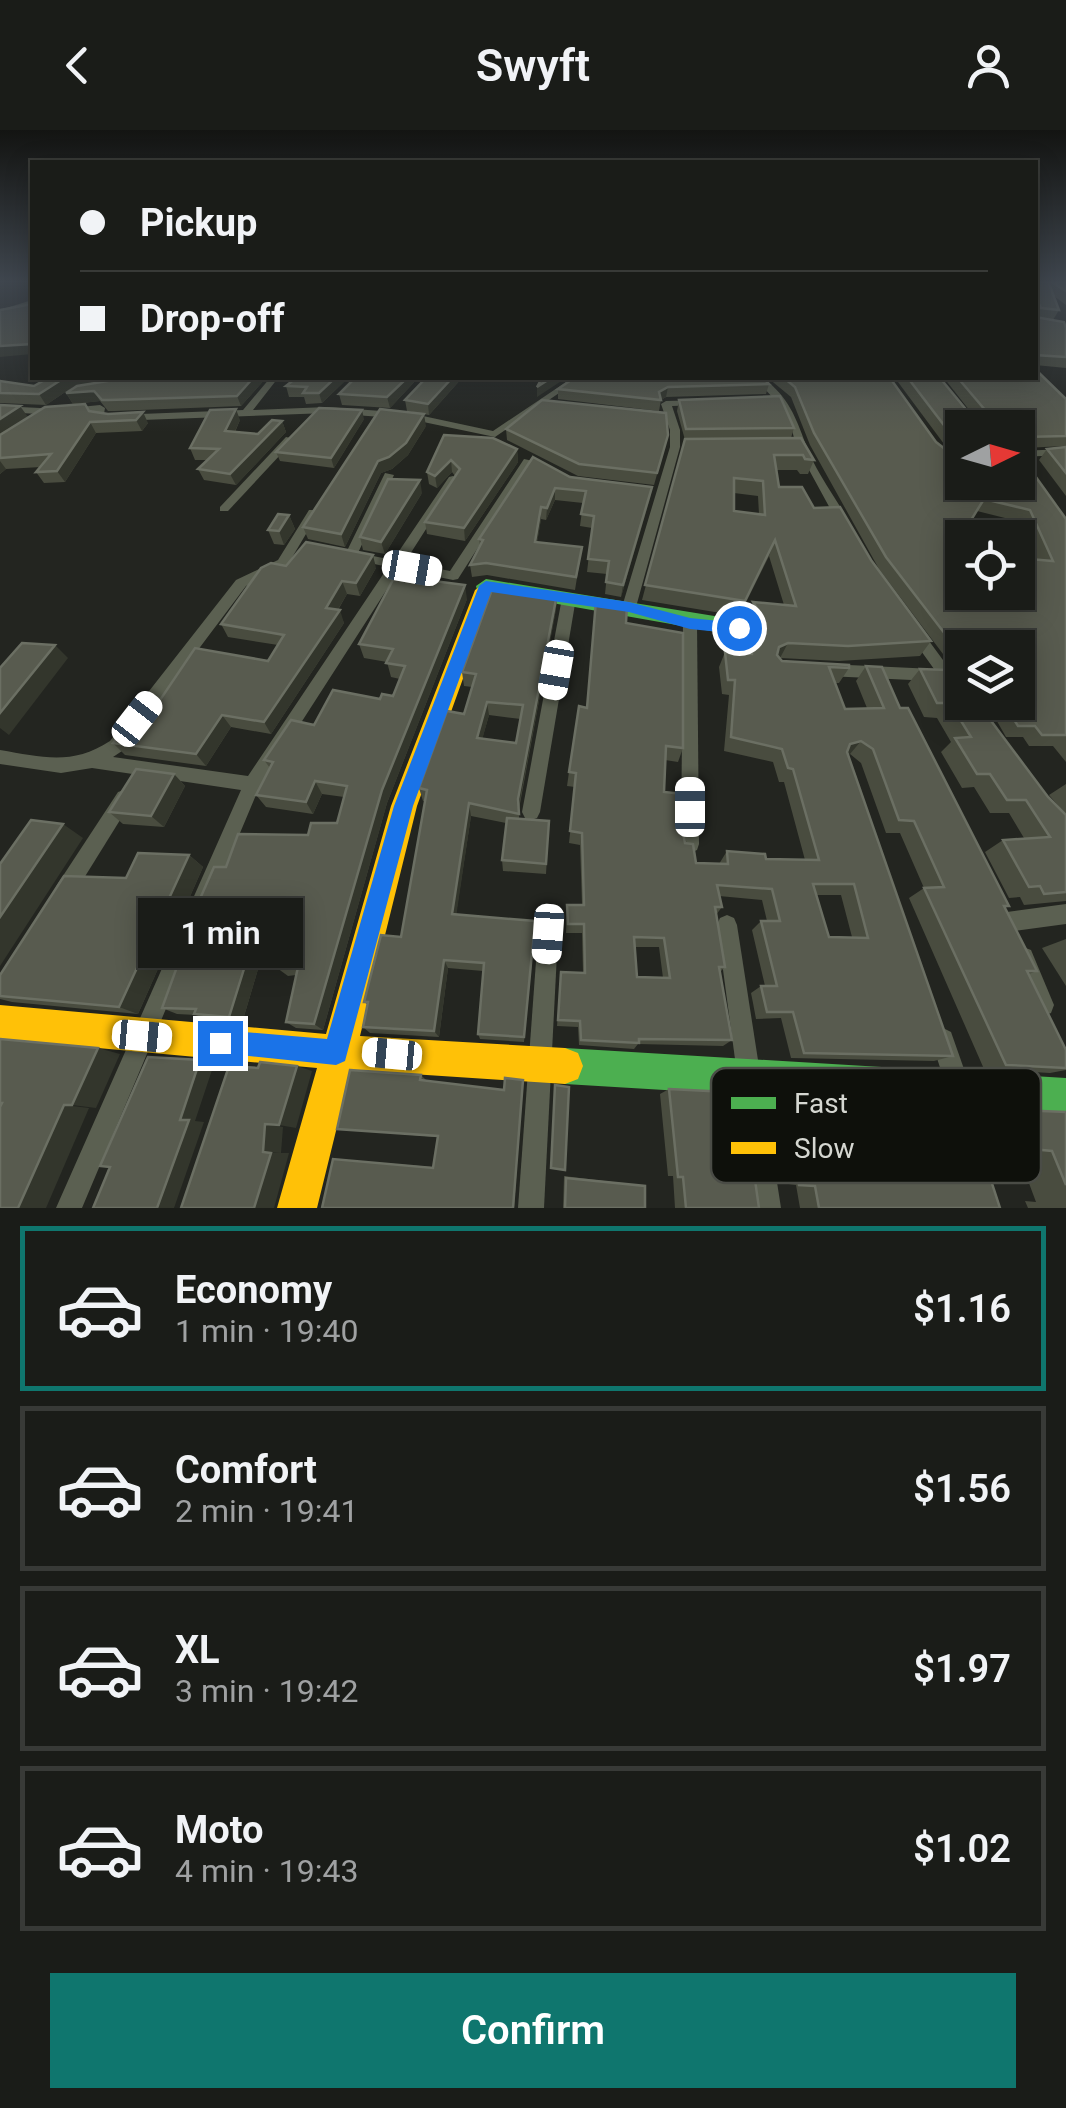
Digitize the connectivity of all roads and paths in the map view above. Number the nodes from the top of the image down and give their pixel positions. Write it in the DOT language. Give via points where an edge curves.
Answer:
graph roads {
  1 [pos="272,380"];
  2 [pos="575,380"];
  3 [pos="761,380"];
  4 [pos="337,399"];
  5 [pos="765,400"];
  6 [pos="784,400"];
  7 [pos="64,402"];
  8 [pos="404,402"];
  9 [pos="708,402"];
  10 [pos="541,404"];
  11 [pos="559,406"];
  12 [pos="0,409"];
  13 [pos="322,410"];
  14 [pos="48,412"];
  15 [pos="246,413"];
  16 [pos="377,414"];
  17 [pos="394,415"];
  18 [pos="652,416"];
  19 [pos="670,418"];
  20 [pos="32,423"];
  21 [pos="367,429"];
  22 [pos="495,434"];
  23 [pos="674,446"];
  24 [pos="691,446"];
  25 [pos="782,446"];
  26 [pos="801,446"];
  27 [pos="505,449"];
  28 [pos="1066,452"];
  29 [pos="1035,456"];
  30 [pos="530,461"];
  31 [pos="389,475"];
  32 [pos="452,479"];
  33 [pos="645,490"];
  34 [pos="661,492"];
  35 [pos="318,505"];
  36 [pos="224,509"];
  37 [pos="854,541"];
  38 [pos="293,544"];
  39 [pos="312,548"];
  40 [pos="332,552"];
  41 [pos="351,556"];
  42 [pos="396,566"];
  43 [pos="568,598"];
  44 [pos="629,607"];
  45 [pos="904,617"];
  46 [pos="690,623"];
  47 [pos="739,628"];
  48 [pos="817,670"];
  49 [pos="945,672"];
  50 [pos="945,676"];
  51 [pos="0,757"];
  52 [pos="96,762"];
  53 [pos="142,769"];
  54 [pos="252,784"];
  55 [pos="531,812"];
  56 [pos="690,844"];
  57 [pos="51,913"];
  58 [pos="1066,914"];
  59 [pos="726,925"];
  60 [pos="548,934"];
  61 [pos="935,1016"];
  62 [pos="0,1022"];
  63 [pos="1051,1025"];
  64 [pos="142,1036"];
  65 [pos="336,1052"];
  66 [pos="537,1066"];
  67 [pos="750,1068"];
  68 [pos="952,1068"];
  69 [pos="711,1073"];
  70 [pos="1041,1094"];
  71 [pos="1066,1096"];
  72 [pos="765,1183"];
  73 [pos="69,1208"];
  74 [pos="298,1208"];
  75 [pos="531,1208"];
  76 [pos="768,1208"];
  1 -- 15 [label="street"];
  2 -- 10 [label="street"];
  3 -- 6 [label="street"];
  4 -- 13 [label="street"];
  5 -- 6 [label="street"];
  6 -- 26 [label="street"];
  7 -- 14 [label="street"];
  8 -- 17 [label="street"];
  9 -- 19 [label="street" via="666,404"];
  10 -- 11 [label="street"];
  10 -- 22 [label="street"];
  12 -- 14 [label="street"];
  13 -- 15 [label="street"];
  13 -- 16 [label="street"];
  13 -- 36 [label="street"];
  14 -- 15 [label="street" via="102,403 100,416 115,418"];
  14 -- 20 [label="street"];
  16 -- 17 [label="street"];
  16 -- 21 [label="street"];
  17 -- 22 [label="street"];
  18 -- 19 [label="street"];
  19 -- 23 [label="street"];
  22 -- 27 [label="street" via="494,442"];
  23 -- 24 [label="street"];
  23 -- 34 [label="street"];
  25 -- 26 [label="street"];
  26 -- 37 [label="street"];
  28 -- 29 [label="street"];
  30 -- 42 [label="street" via="453,576"];
  31 -- 41 [label="street"];
  32 -- 42 [label="street"];
  33 -- 34 [label="street"];
  34 -- 44 [label="street"];
  35 -- 38 [label="street"];
  38 -- 39 [label="street"];
  38 -- 52 [label="street" via="276,569 241,583 116,746"];
  40 -- 41 [label="street"];
  41 -- 42 [label="street"];
  42 -- 54 [label="street"];
  43 -- 44 [label="street"];
  43 -- 55 [label="street"];
  43 -- 65 [label="street" via="486,586 404,806"];
  44 -- 46 [label="street"];
  45 -- 49 [label="street"];
  46 -- 47 [label="street"];
  46 -- 56 [label="street"];
  48 -- 50 [label="street"];
  51 -- 52 [label="street" via="68,768"];
  52 -- 53 [label="street"];
  53 -- 54 [label="street"];
  53 -- 57 [label="street"];
  54 -- 64 [label="street"];
  58 -- 63 [label="street" via="1003,914"];
  59 -- 67 [label="street"];
  60 -- 66 [label="street"];
  61 -- 68 [label="street"];
  62 -- 64 [label="street"];
  64 -- 65 [label="street"];
  64 -- 73 [label="street"];
  65 -- 66 [label="street"];
  65 -- 74 [label="street"];
  66 -- 69 [label="street"];
  66 -- 75 [label="street"];
  70 -- 71 [label="street"];
  72 -- 76 [label="street"];
}
